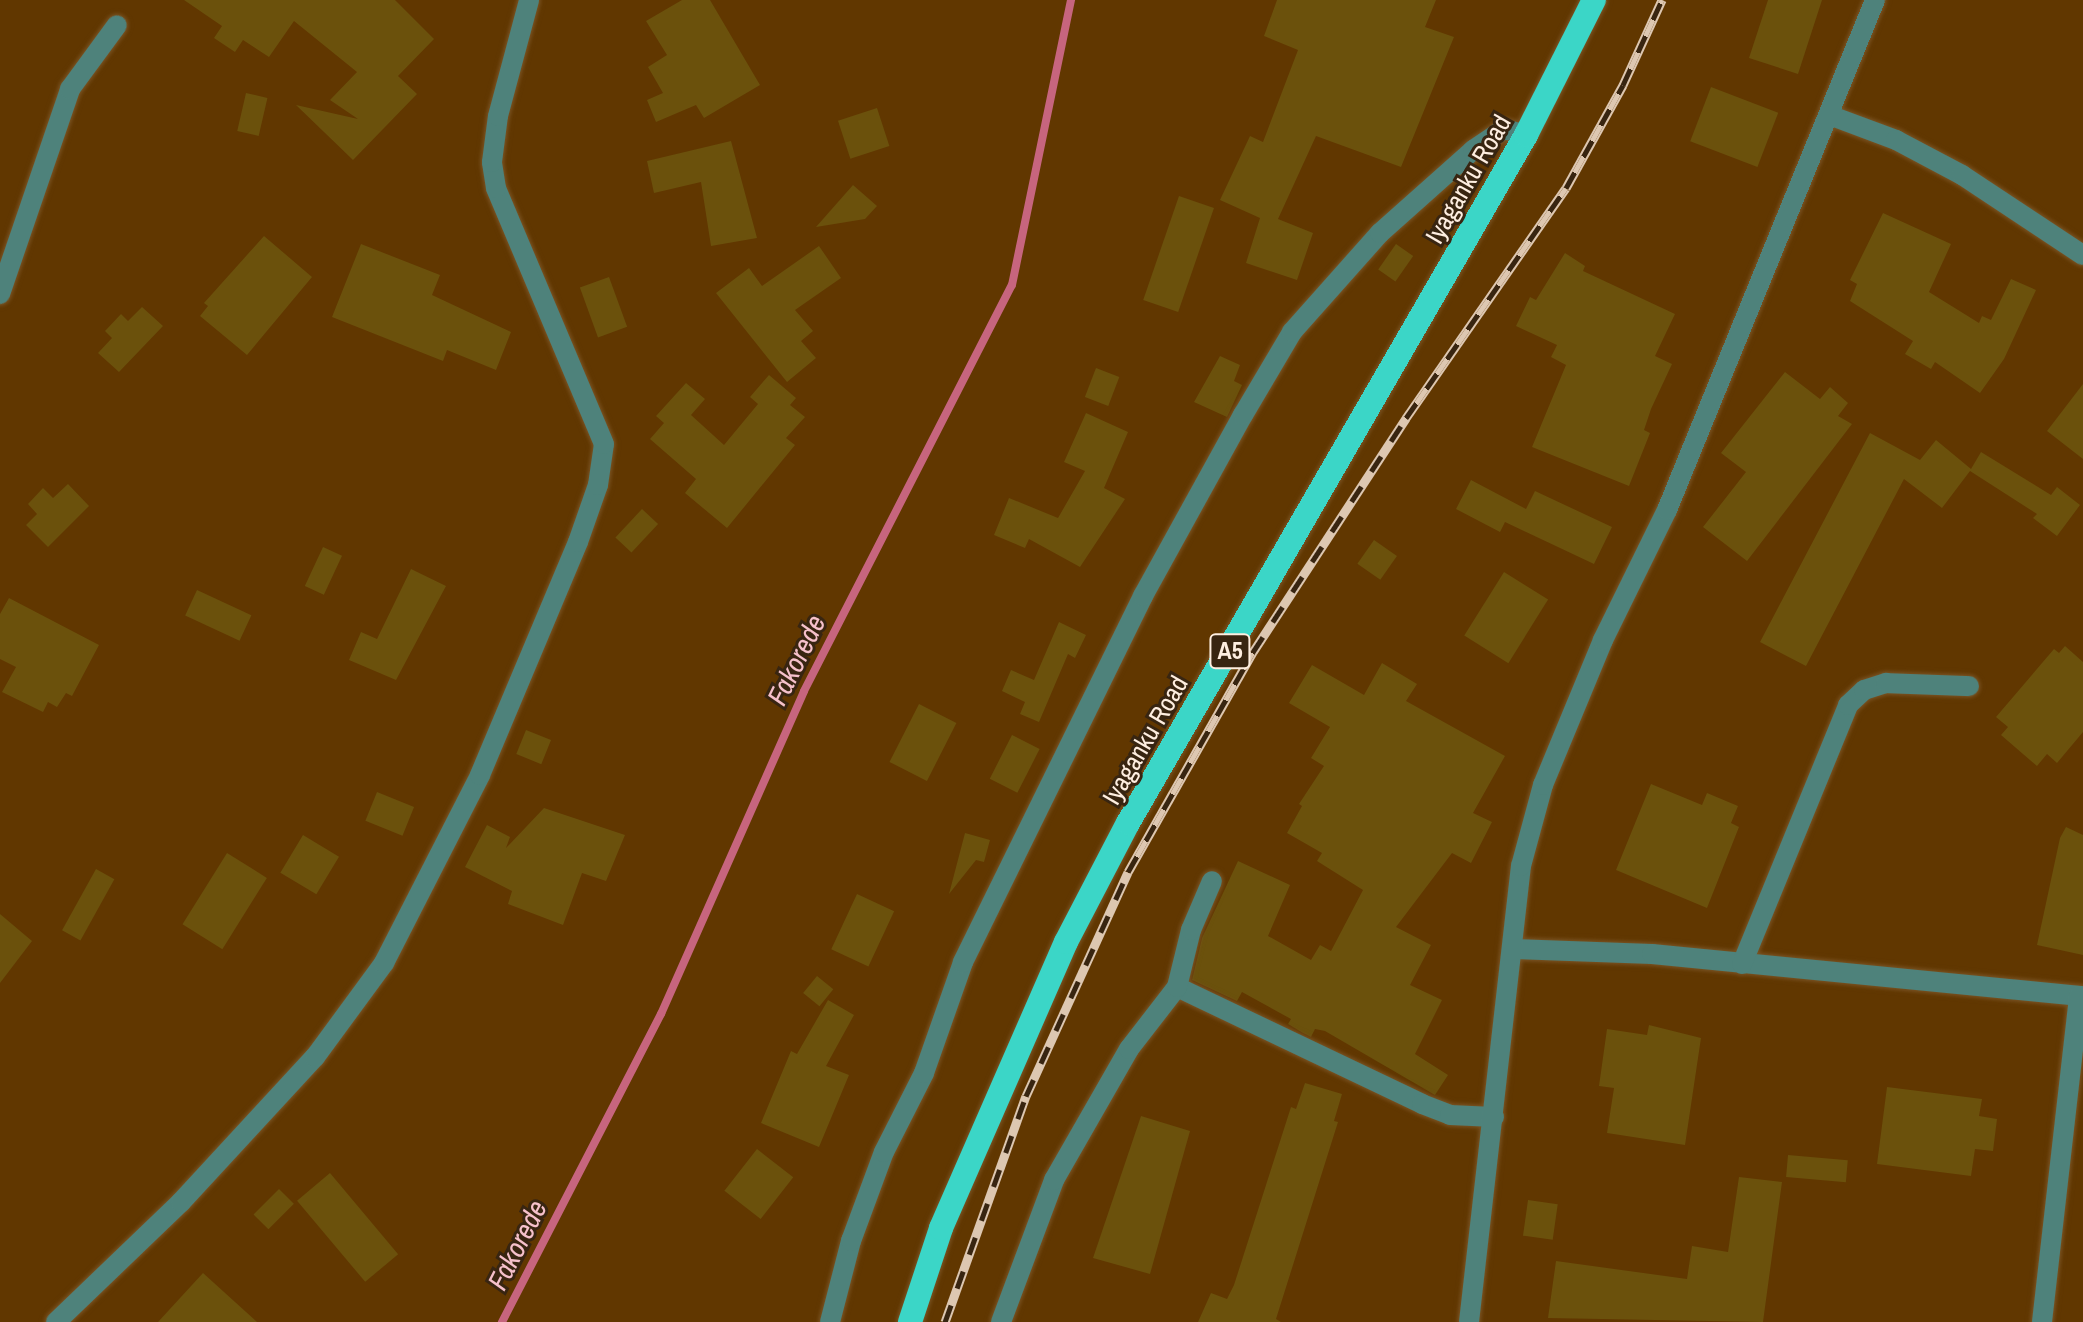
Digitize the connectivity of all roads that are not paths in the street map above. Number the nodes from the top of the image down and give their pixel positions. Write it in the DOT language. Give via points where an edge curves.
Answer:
graph roads {
  1 [pos="529,0"];
  2 [pos="1594,0"];
  3 [pos="1875,0"];
  4 [pos="117,25"];
  5 [pos="1829,115"];
  6 [pos="1526,135"];
  7 [pos="2083,255"];
  8 [pos="0,294"];
  9 [pos="1969,686"];
  10 [pos="1212,881"];
  11 [pos="1514,949"];
  12 [pos="1742,964"];
  13 [pos="1177,987"];
  14 [pos="2081,996"];
  15 [pos="1494,1117"];
  16 [pos="56,1322"];
  17 [pos="830,1322"];
  18 [pos="910,1322"];
  19 [pos="1001,1322"];
  20 [pos="1469,1322"];
  21 [pos="2042,1322"];
  1 -- 16 [label="street" via="498,116 492,162 496,188 604,444 598,485 578,542 480,775 384,963 315,1057 181,1202"];
  2 -- 6 [label="highway, Iyaganku Road / A5"];
  3 -- 5 [label="street"];
  4 -- 8 [label="street" via="70,89"];
  5 -- 7 [label="street" via="1896,140 1962,175"];
  5 -- 11 [label="street" via="1667,510 1603,640 1543,785 1521,866"];
  6 -- 17 [label="street" via="1504,129 1380,233 1292,332 1250,403 1143,596 968,951 924,1073 884,1152 851,1241"];
  6 -- 18 [label="highway, Iyaganku Road / A5" via="1333,477 1128,823 1022,1033 941,1228"];
  9 -- 12 [label="street" via="1886,683 1864,690 1848,705"];
  10 -- 13 [label="street" via="1191,930"];
  11 -- 12 [label="street"];
  11 -- 15 [label="street"];
  12 -- 14 [label="street"];
  13 -- 15 [label="street" via="1422,1104 1450,1115"];
  13 -- 19 [label="street" via="1129,1049 1054,1180"];
  14 -- 21 [label="street"];
  15 -- 20 [label="street"];
}
